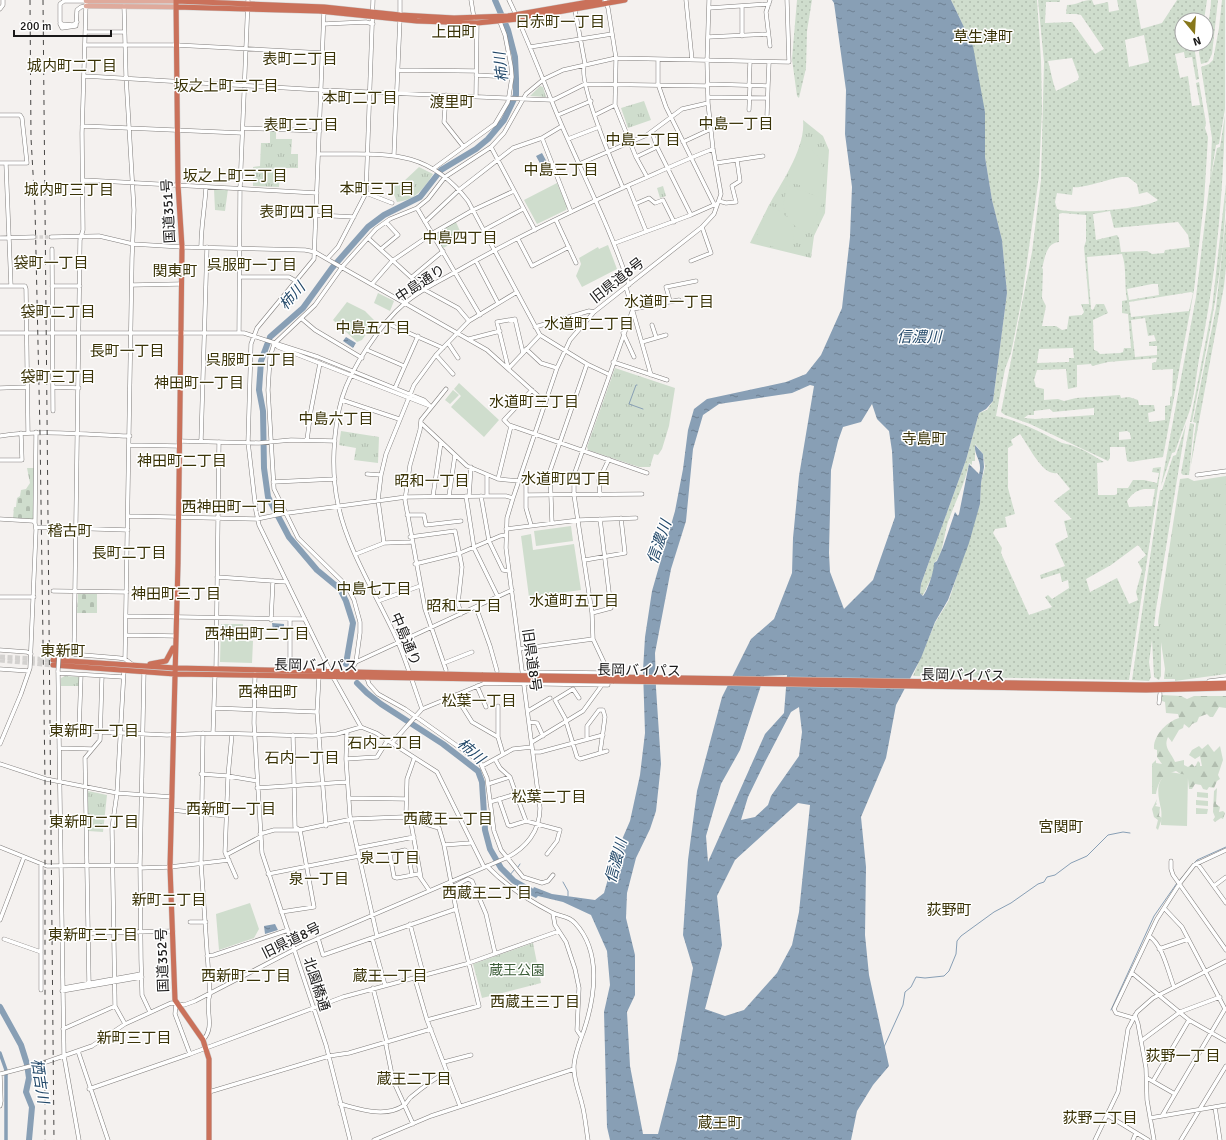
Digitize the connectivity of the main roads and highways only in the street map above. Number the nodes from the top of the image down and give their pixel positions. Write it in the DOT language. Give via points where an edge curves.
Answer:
graph roads {
  1 [pos="324,0"];
  2 [pos="600,0"];
  3 [pos="625,0"];
  4 [pos="587,1"];
  5 [pos="86,2"];
  6 [pos="606,2"];
  7 [pos="176,3"];
  8 [pos="248,4"];
  9 [pos="574,5"];
  10 [pos="324,9"];
  11 [pos="176,638"];
  12 [pos="134,666"];
  13 [pos="175,671"];
  14 [pos="410,676"];
  15 [pos="1226,683"];
  16 [pos="1146,688"];
  17 [pos="1226,688"];
  18 [pos="209,1140"];
  1 -- 10 [label="highway"];
  2 -- 4 [label="highway"];
  3 -- 6 [label="highway"];
  4 -- 9 [label="highway"];
  5 -- 7 [label="main road"];
  5 -- 7 [label="main road" via="124,6"];
  6 -- 9 [label="highway"];
  7 -- 8 [label="highway"];
  7 -- 11 [label="highway, 国道351号" via="178,185 182,247"];
  8 -- 10 [label="highway"];
  9 -- 10 [label="highway" via="500,20 400,17"];
  11 -- 12 [label="highway" via="172,653 166,661"];
  11 -- 13 [label="highway, 国道351号"];
  12 -- 13 [label="highway, 長岡バイパス"];
  12 -- 13 [label="highway, 長岡バイパス" via="53,662 124,670"];
  13 -- 14 [label="highway, 長岡バイパス" via="215,675 367,678"];
  13 -- 14 [label="highway, 長岡バイパス" via="216,668 351,671"];
  13 -- 18 [label="highway, 国道352号" via="170,867 176,1003 207,1048"];
  14 -- 16 [label="highway, 長岡バイパス, bridge"];
  15 -- 16 [label="highway, 長岡バイパス"];
  16 -- 17 [label="highway, 長岡バイパス"];
}
